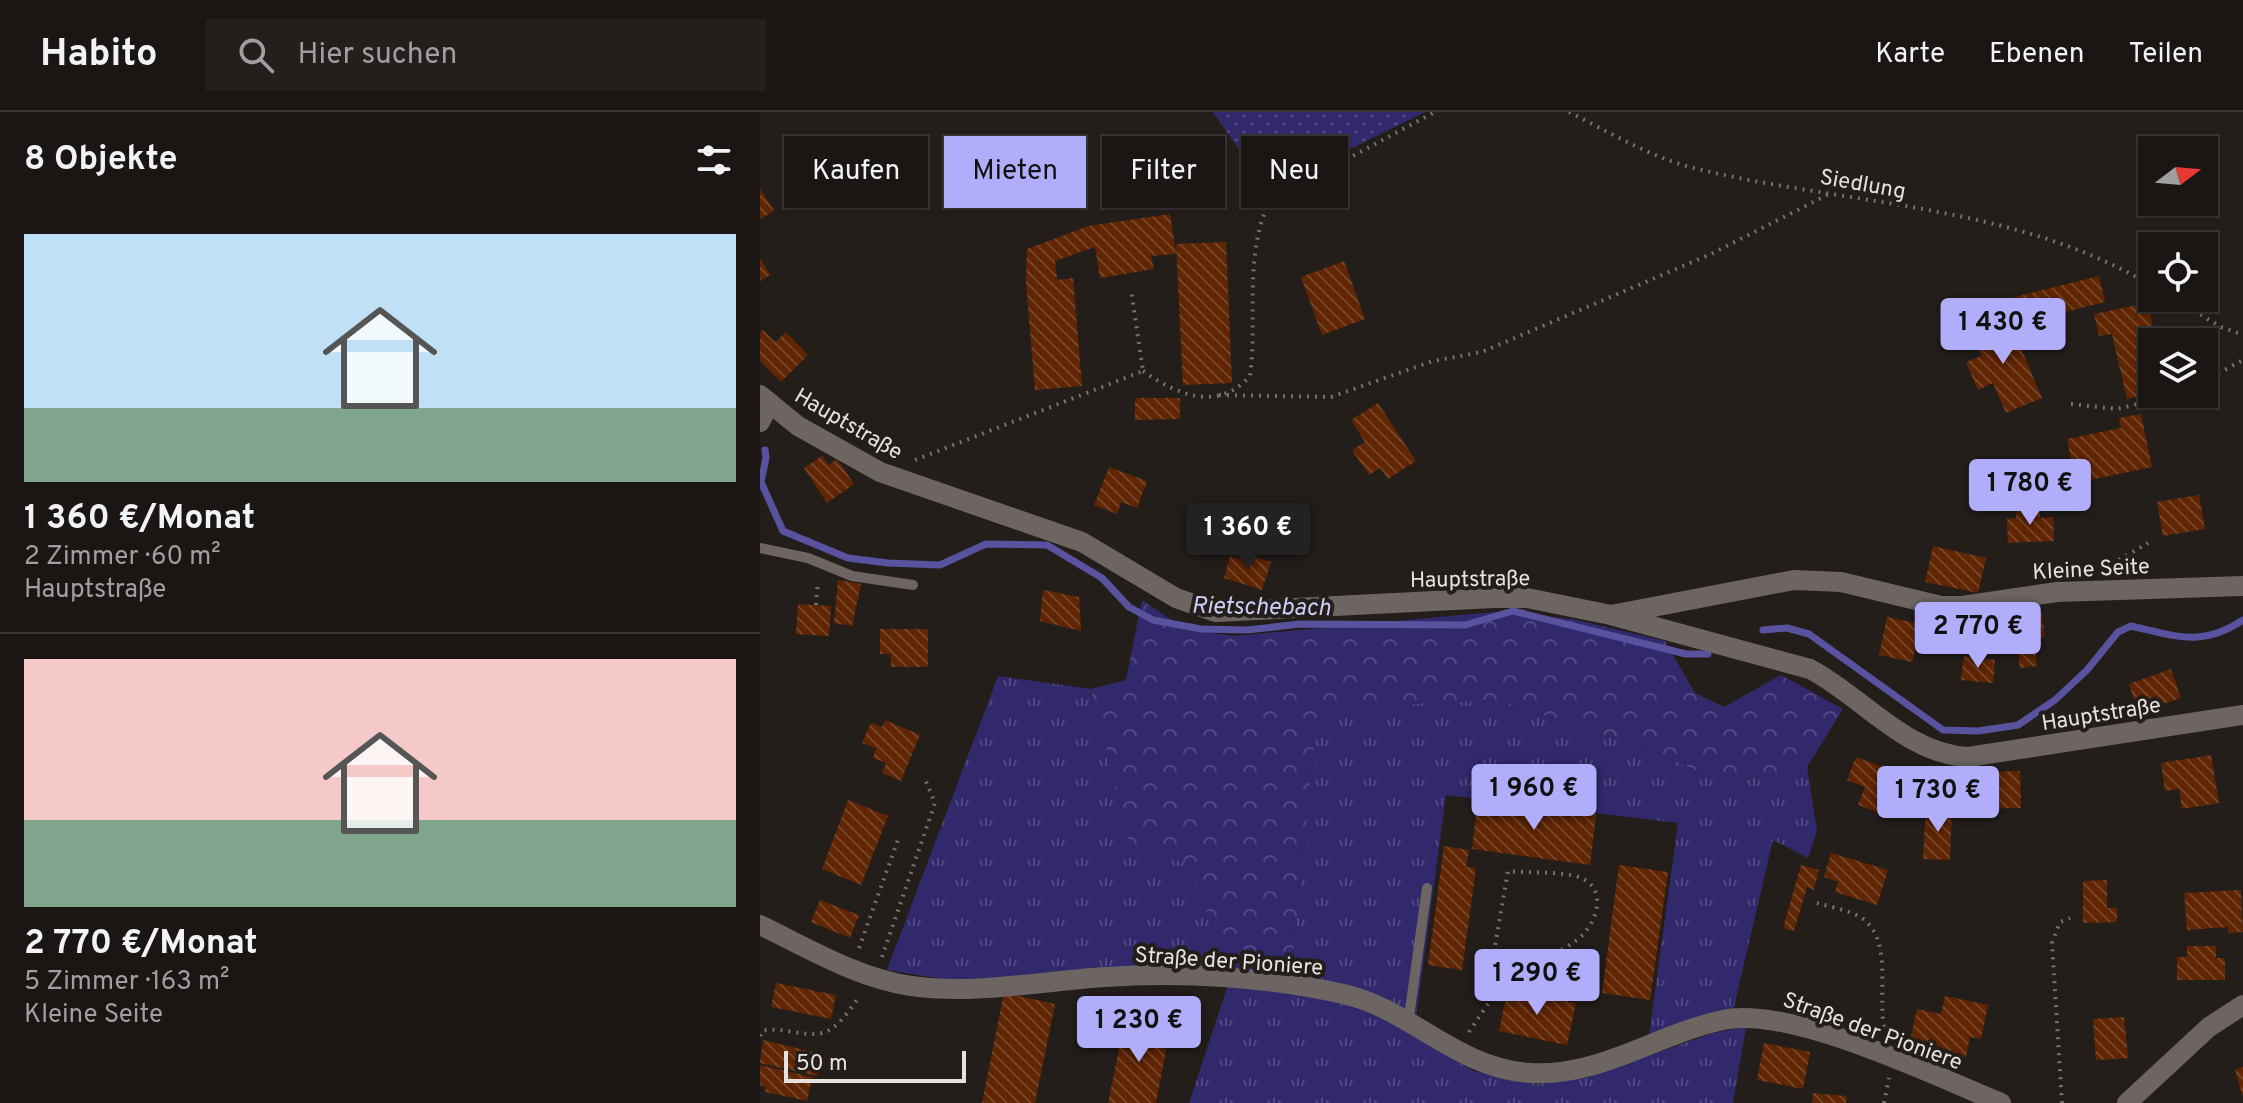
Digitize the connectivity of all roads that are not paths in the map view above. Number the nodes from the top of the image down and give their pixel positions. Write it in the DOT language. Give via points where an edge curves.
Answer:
graph roads {
  1 [pos="763,407"];
  2 [pos="760,548"];
  3 [pos="913,585"];
  4 [pos="2243,586"];
  5 [pos="1611,615"];
  6 [pos="2243,715"];
  7 [pos="1427,888"];
  8 [pos="760,925"];
  9 [pos="2243,1005"];
  10 [pos="1408,1024"];
  11 [pos="2001,1103"];
  12 [pos="2127,1103"];
  1 -- 5 [label="street, Hauptstraße" via="880,472 1082,542 1176,598 1216,612 1527,598"];
  2 -- 3 [label="lane" via="852,576"];
  4 -- 5 [label="street, Kleine Seite" via="2057,592 1941,606 1841,582 1794,580"];
  5 -- 6 [label="street, Hauptstraße" via="1810,669 1906,736 1945,756 1968,757"];
  7 -- 10 [label="lane"];
  8 -- 10 [label="street, Straße der Pioniere" via="875,978 945,989 1141,975 1295,985 1371,1002"];
  9 -- 12 [label="street" via="2209,1027"];
  10 -- 11 [label="street, Straße der Pioniere" via="1478,1063 1529,1073 1587,1069 1699,1026 1745,1016 1791,1023"];
}
